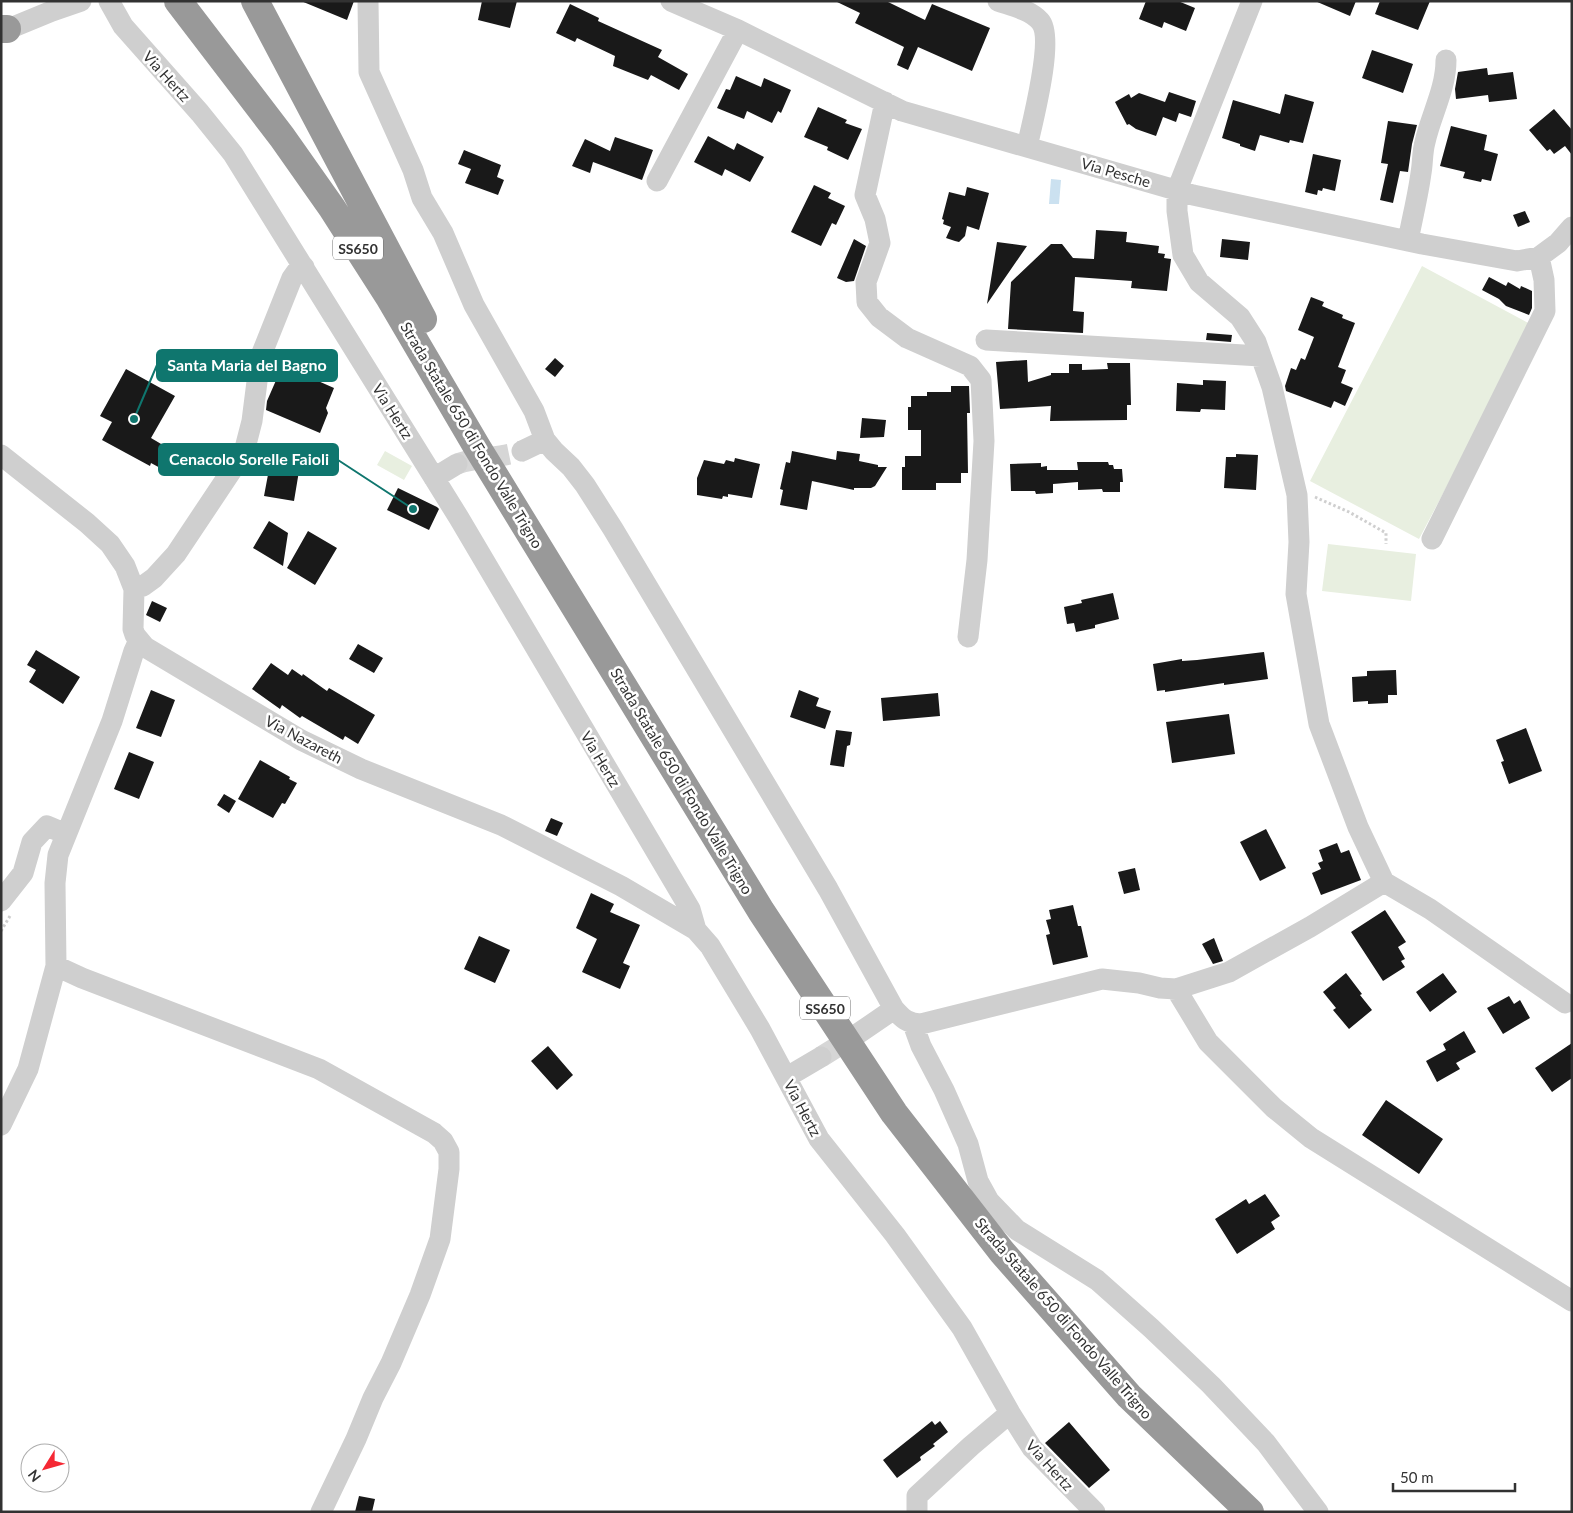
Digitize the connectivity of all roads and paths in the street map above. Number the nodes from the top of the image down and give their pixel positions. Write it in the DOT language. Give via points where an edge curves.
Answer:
graph roads {
  1 [pos="81,1"];
  2 [pos="109,1"];
  3 [pos="178,1"];
  4 [pos="255,1"];
  5 [pos="368,1"];
  6 [pos="671,1"];
  7 [pos="998,1"];
  8 [pos="1252,1"];
  9 [pos="3,30"];
  10 [pos="738,30"];
  11 [pos="1446,60"];
  12 [pos="885,102"];
  13 [pos="1027,147"];
  14 [pos="657,182"];
  15 [pos="1177,190"];
  16 [pos="1572,227"];
  17 [pos="1408,241"];
  18 [pos="1539,257"];
  19 [pos="304,268"];
  20 [pos="986,340"];
  21 [pos="1261,356"];
  22 [pos="545,440"];
  23 [pos="477,447"];
  24 [pos="522,451"];
  25 [pos="1,455"];
  26 [pos="457,464"];
  27 [pos="434,478"];
  28 [pos="1297,495"];
  29 [pos="1432,539"];
  30 [pos="1386,544"];
  31 [pos="134,589"];
  32 [pos="968,638"];
  33 [pos="139,640"];
  34 [pos="66,834"];
  35 [pos="1384,882"];
  36 [pos="1,901"];
  37 [pos="696,930"];
  38 [pos="56,966"];
  39 [pos="1176,989"];
  40 [pos="1565,1003"];
  41 [pos="894,1009"];
  42 [pos="913,1024"];
  43 [pos="856,1035"];
  44 [pos="821,1057"];
  45 [pos="787,1077"];
  46 [pos="1,1125"];
  47 [pos="1572,1301"];
  48 [pos="1010,1413"];
  49 [pos="321,1512"];
  50 [pos="917,1512"];
  51 [pos="1095,1512"];
  52 [pos="1250,1512"];
  53 [pos="1318,1512"];
  1 -- 9 [label="street"];
  2 -- 19 [label="street, Via Hertz" via="123,26 233,154"];
  3 -- 23 [label="highway, Strada Statale 650 di Fondo Valle Trigno / SS650" via="282,137 337,216"];
  4 -- 23 [label="highway" via="448,365"];
  5 -- 22 [label="street" via="369,72 413,170 422,198 443,232 474,305 534,411"];
  6 -- 10 [label="street, Via Pesche"];
  7 -- 13 [label="street" via="1032,14 1042,22 1045,35 1046,55"];
  8 -- 15 [label="street"];
  10 -- 12 [label="street, Via Pesche"];
  10 -- 14 [label="street"];
  11 -- 17 [label="street" via="1443,86 1425,140"];
  12 -- 13 [label="street, Via Pesche"];
  12 -- 32 [label="street" via="865,195 876,218 880,243 866,282 867,302 879,317 907,338 970,366 981,380 984,441 977,560"];
  13 -- 15 [label="street, Via Pesche"];
  15 -- 17 [label="street, Via Pesche"];
  15 -- 21 [label="street" via="1183,255 1199,282 1240,317"];
  16 -- 18 [label="street, Via Pesche"];
  17 -- 18 [label="street, Via Pesche" via="1517,261"];
  18 -- 29 [label="street" via="1545,311"];
  19 -- 27 [label="street, Via Hertz"];
  19 -- 31 [label="street" via="292,278 260,358 252,421 244,452 176,554 154,578"];
  20 -- 21 [label="street"];
  21 -- 28 [label="street" via="1272,387"];
  22 -- 24 [label="street"];
  22 -- 41 [label="street" via="576,473 613,529 823,881"];
  23 -- 52 [label="highway, Strada Statale 650 di Fondo Valle Trigno / SS650" via="761,911 894,1113 1002,1252 1129,1396"];
  25 -- 31 [label="street" via="110,544 125,566"];
  26 -- 27 [label="street"];
  27 -- 37 [label="street, Via Hertz" via="690,909"];
  28 -- 30 [label="path" via="1314,496 1376,527 1386,533"];
  28 -- 35 [label="street" via="1296,594 1319,724 1358,826"];
  31 -- 33 [label="street" via="133,629"];
  33 -- 34 [label="street" via="112,721"];
  33 -- 37 [label="street, Via Nazareth" via="301,740 360,769 501,825 621,886"];
  34 -- 36 [label="street" via="47,826 32,842 23,873"];
  34 -- 38 [label="street" via="58,855 55,883"];
  35 -- 39 [label="street" via="1229,972"];
  35 -- 40 [label="street" via="1430,909"];
  37 -- 45 [label="street, Via Hertz" via="710,946"];
  38 -- 46 [label="street" via="28,1069"];
  38 -- 49 [label="street" via="319,1069 434,1132 449,1152 440,1238 423,1286 391,1363"];
  39 -- 42 [label="street" via="1102,979"];
  39 -- 47 [label="street" via="1208,1042 1274,1108 1311,1138"];
  41 -- 42 [label="street"];
  41 -- 43 [label="street"];
  42 -- 53 [label="street" via="968,1144 978,1181 989,1201 1017,1230 1098,1280 1151,1328 1266,1443"];
  44 -- 45 [label="street"];
  45 -- 48 [label="street, Via Hertz" via="819,1139 895,1235 962,1328"];
  48 -- 50 [label="street" via="917,1496"];
  48 -- 51 [label="street, Via Hertz" via="1032,1448"];
}
